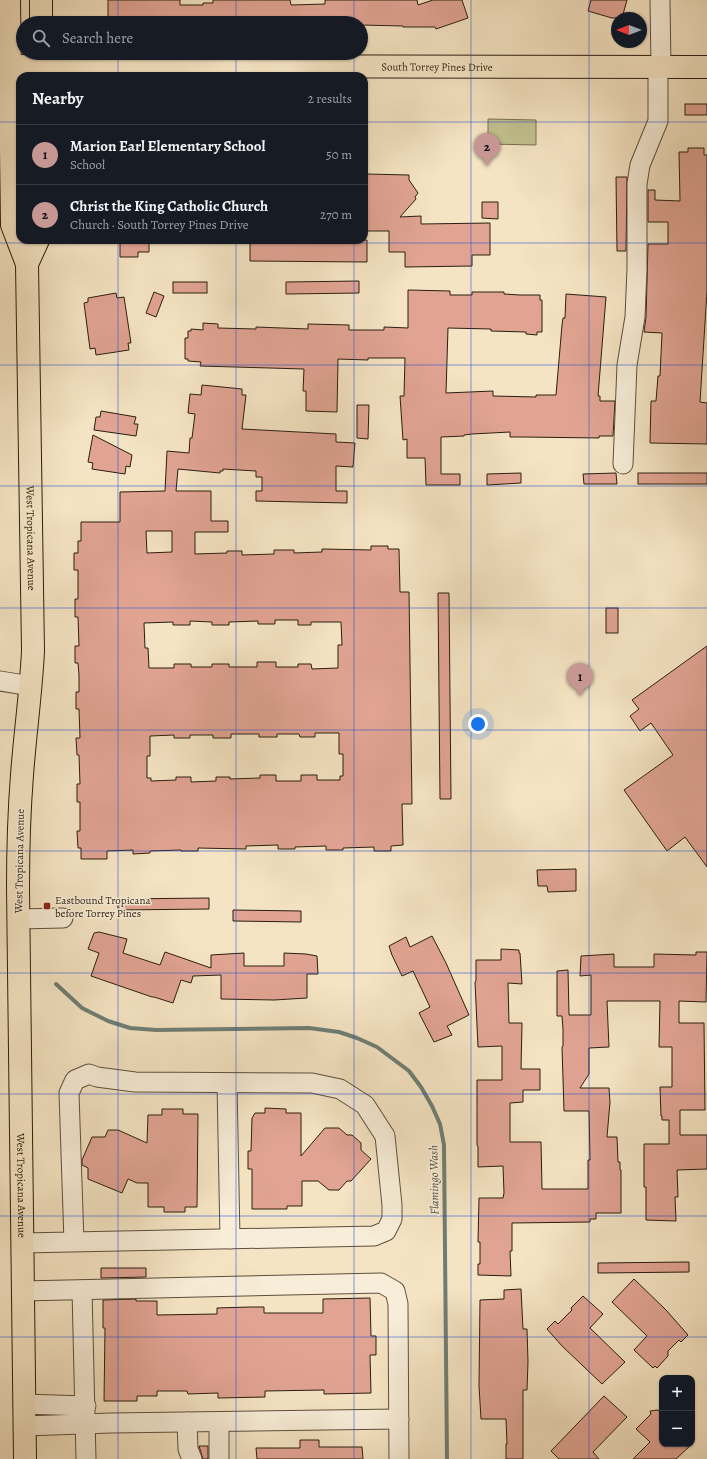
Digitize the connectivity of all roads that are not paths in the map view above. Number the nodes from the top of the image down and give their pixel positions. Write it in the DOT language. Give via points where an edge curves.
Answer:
graph roads {
  1 [pos="9,0"];
  2 [pos="41,0"];
  3 [pos="660,0"];
  4 [pos="41,16"];
  5 [pos="42,65"];
  6 [pos="5,66"];
  7 [pos="659,67"];
  8 [pos="707,67"];
  9 [pos="16,236"];
  10 [pos="19,244"];
  11 [pos="36,244"];
  12 [pos="27,264"];
  13 [pos="623,464"];
  14 [pos="0,681"];
  15 [pos="31,686"];
  16 [pos="64,918"];
  17 [pos="18,919"];
  18 [pos="227,1082"];
  19 [pos="230,1239"];
  20 [pos="74,1242"];
  21 [pos="22,1243"];
  22 [pos="82,1290"];
  23 [pos="22,1291"];
  24 [pos="23,1404"];
  25 [pos="86,1415"];
  26 [pos="399,1419"];
  27 [pos="187,1422"];
  28 [pos="219,1422"];
  29 [pos="24,1426"];
  30 [pos="25,1459"];
  31 [pos="86,1459"];
  32 [pos="192,1459"];
  33 [pos="219,1459"];
  34 [pos="399,1459"];
  1 -- 6 [label="main road, West Tropicana Avenue"];
  2 -- 4 [label="main road"];
  3 -- 7 [label="street"];
  5 -- 6 [label="main road, South Torrey Pines Drive"];
  5 -- 7 [label="main road, South Torrey Pines Drive"];
  6 -- 9 [label="main road, West Tropicana Avenue" via="12,226"];
  7 -- 8 [label="main road, South Torrey Pines Drive"];
  7 -- 13 [label="street" via="665,121 648,147 640,165 637,184 635,317 627,365"];
  10 -- 12 [label="main road, West Tropicana Avenue"];
  11 -- 12 [label="main road, West Tropicana Avenue"];
  12 -- 15 [label="main road, West Tropicana Avenue" via="33,650"];
  14 -- 15 [label="street"];
  15 -- 17 [label="main road, West Tropicana Avenue" via="18,823"];
  16 -- 17 [label="street"];
  17 -- 21 [label="main road, West Tropicana Avenue"];
  18 -- 19 [label="street"];
  18 -- 19 [label="street" via="312,1083 340,1089 365,1105 385,1136 392,1205 392,1220 386,1231 374,1236"];
  18 -- 20 [label="street" via="135,1082 89,1074 75,1080 70,1093"];
  19 -- 20 [label="street"];
  20 -- 21 [label="street"];
  21 -- 23 [label="main road, West Tropicana Avenue"];
  22 -- 23 [label="street"];
  22 -- 25 [label="street"];
  22 -- 26 [label="street" via="381,1283 394,1291 398,1304"];
  23 -- 24 [label="main road, West Tropicana Avenue"];
  24 -- 25 [label="street"];
  24 -- 29 [label="main road, West Tropicana Avenue"];
  25 -- 27 [label="street"];
  25 -- 29 [label="street"];
  25 -- 31 [label="street"];
  26 -- 28 [label="street"];
  26 -- 34 [label="street"];
  27 -- 28 [label="street"];
  27 -- 32 [label="street" via="188,1449"];
  28 -- 33 [label="street"];
  29 -- 30 [label="main road, West Tropicana Avenue"];
}
